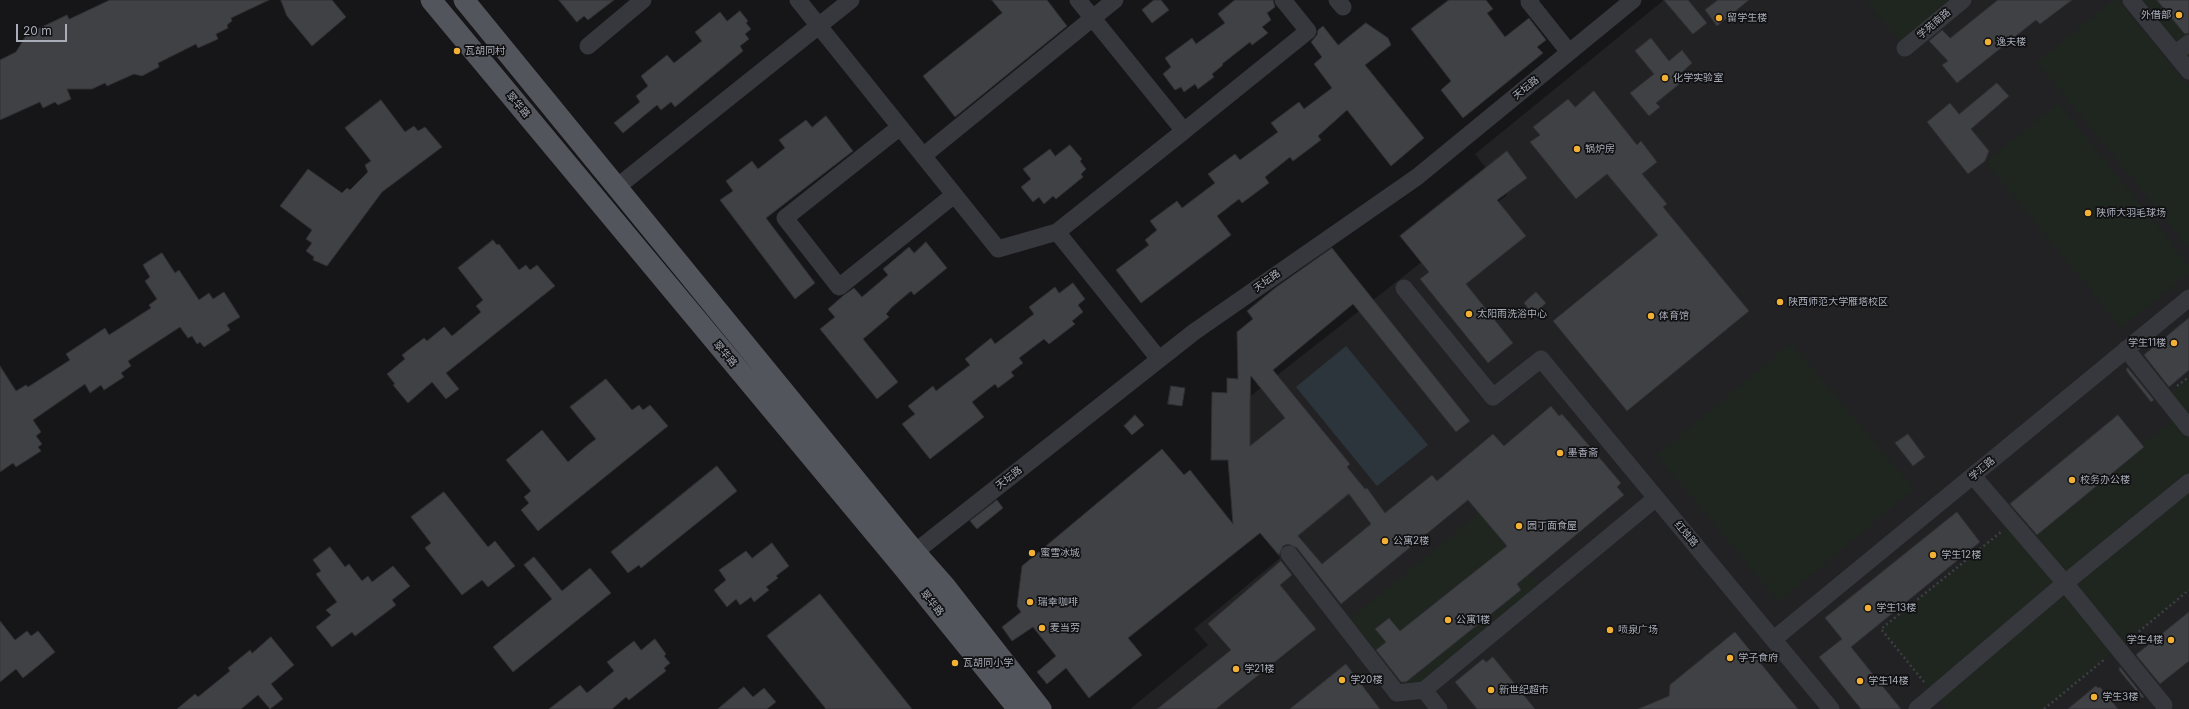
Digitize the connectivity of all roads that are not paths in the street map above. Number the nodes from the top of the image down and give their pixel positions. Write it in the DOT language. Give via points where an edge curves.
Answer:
graph roads {
  1 [pos="430,0"];
  2 [pos="464,0"];
  3 [pos="643,0"];
  4 [pos="798,0"];
  5 [pos="851,0"];
  6 [pos="1078,0"];
  7 [pos="1116,0"];
  8 [pos="1283,0"];
  9 [pos="1531,0"];
  10 [pos="1634,0"];
  11 [pos="1963,0"];
  12 [pos="2131,0"];
  13 [pos="1093,18"];
  14 [pos="819,26"];
  15 [pos="2189,43"];
  16 [pos="588,46"];
  17 [pos="1905,48"];
  18 [pos="1569,52"];
  19 [pos="2175,54"];
  20 [pos="2189,71"];
  21 [pos="900,127"];
  22 [pos="1184,131"];
  23 [pos="923,156"];
  24 [pos="617,187"];
  25 [pos="954,195"];
  26 [pos="1057,232"];
  27 [pos="1404,288"];
  28 [pos="2189,298"];
  29 [pos="2126,349"];
  30 [pos="1159,359"];
  31 [pos="2189,428"];
  32 [pos="1973,476"];
  33 [pos="2189,482"];
  34 [pos="1656,498"];
  35 [pos="1289,554"];
  36 [pos="909,559"];
  37 [pos="2065,583"];
  38 [pos="1774,639"];
  39 [pos="1424,690"];
  40 [pos="2164,705"];
  41 [pos="1018,709"];
  42 [pos="1041,709"];
  43 [pos="1440,709"];
  44 [pos="1831,709"];
  45 [pos="1916,709"];
  1 -- 36 [label="main road, 翠华路"];
  2 -- 24 [label="main road, 翠华路"];
  3 -- 16 [label="street"];
  4 -- 14 [label="street"];
  5 -- 14 [label="street"];
  6 -- 13 [label="street"];
  7 -- 13 [label="street"];
  8 -- 22 [label="street" via="1308,31"];
  9 -- 18 [label="street" via="1529,2"];
  10 -- 18 [label="street, 天坛路"];
  11 -- 17 [label="street, 学苑南路"];
  12 -- 19 [label="street"];
  13 -- 22 [label="street"];
  13 -- 23 [label="street"];
  14 -- 21 [label="street"];
  14 -- 24 [label="street"];
  15 -- 19 [label="street"];
  18 -- 30 [label="street, 天坛路" via="1417,177"];
  19 -- 20 [label="street"];
  21 -- 23 [label="street"];
  21 -- 25 [label="street" via="785,218 839,287"];
  22 -- 26 [label="street"];
  23 -- 25 [label="street"];
  24 -- 36 [label="main road, 翠华路"];
  25 -- 26 [label="street" via="998,249"];
  26 -- 30 [label="street"];
  27 -- 34 [label="street, 红烛路" via="1493,397 1541,359"];
  28 -- 29 [label="street, 学汇路"];
  29 -- 31 [label="street"];
  29 -- 32 [label="street, 学汇路"];
  30 -- 36 [label="street, 天坛路"];
  32 -- 37 [label="street"];
  32 -- 38 [label="street, 学汇路"];
  33 -- 37 [label="street"];
  34 -- 38 [label="street, 红烛路"];
  34 -- 39 [label="street"];
  35 -- 39 [label="street" via="1397,693"];
  36 -- 41 [label="main road, 翠华路"];
  36 -- 42 [label="main road, 翠华路" via="945,586"];
  37 -- 40 [label="street"];
  37 -- 45 [label="street"];
  38 -- 44 [label="street, 红烛路"];
  39 -- 43 [label="street"];
}
